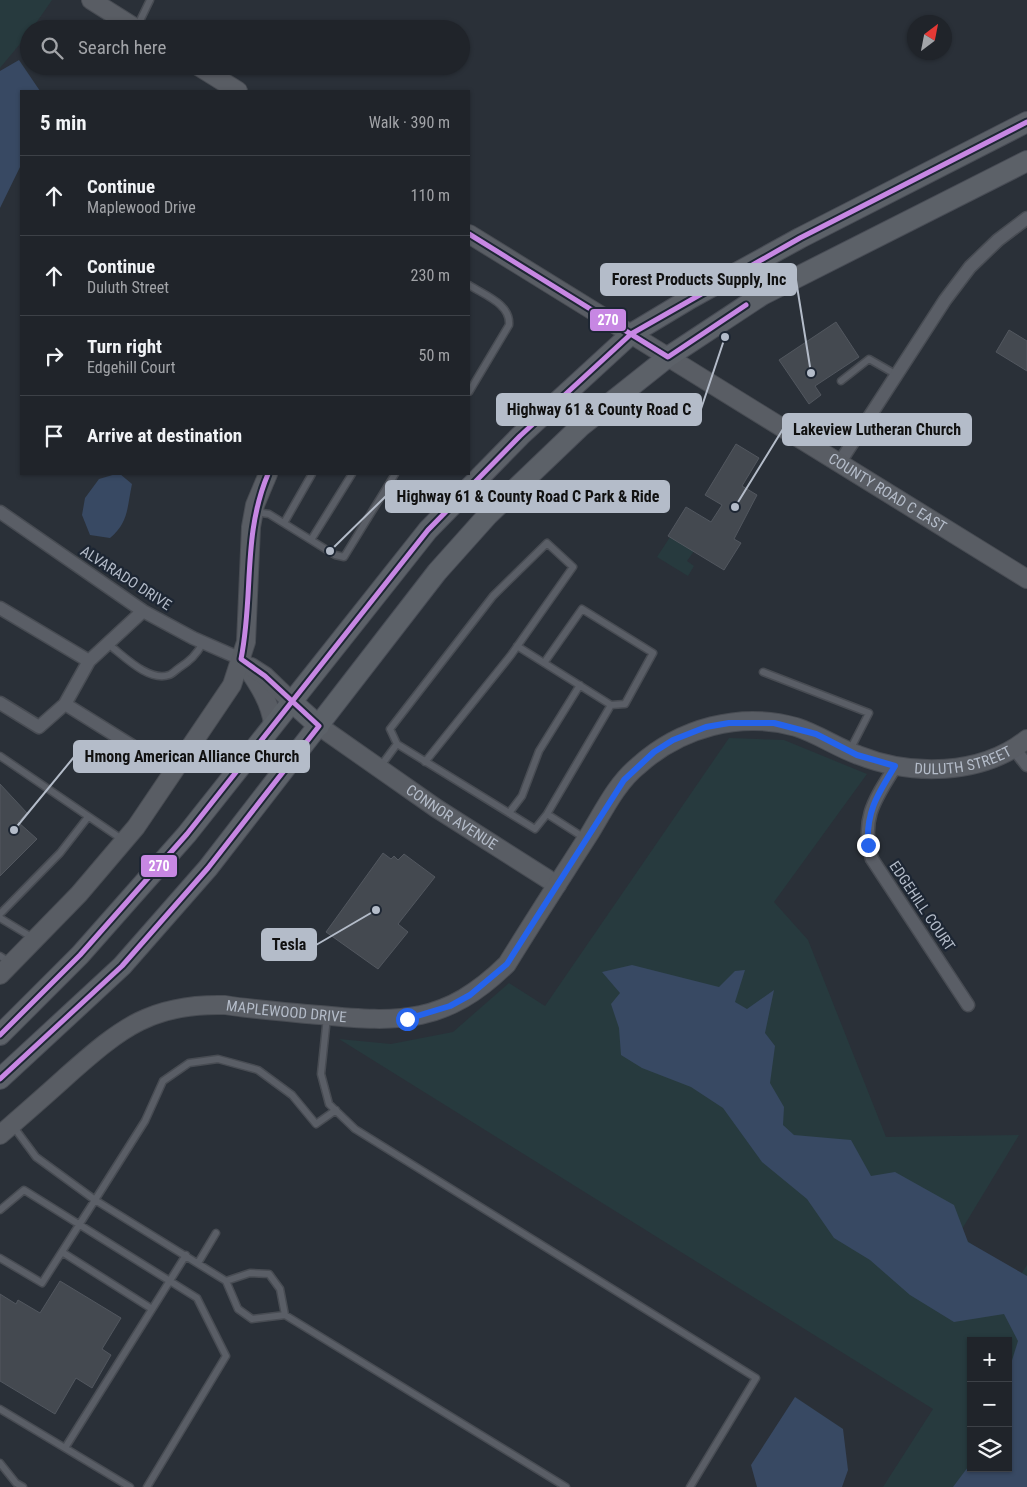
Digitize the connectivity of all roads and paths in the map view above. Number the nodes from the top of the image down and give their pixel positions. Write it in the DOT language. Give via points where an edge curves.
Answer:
graph roads {
  1 [pos="91,0"];
  2 [pos="150,0"];
  3 [pos="123,20"];
  4 [pos="141,20"];
  5 [pos="212,75"];
  6 [pos="236,90"];
  7 [pos="1027,122"];
  8 [pos="1027,161"];
  9 [pos="1027,218"];
  10 [pos="470,235"];
  11 [pos="470,286"];
  12 [pos="631,334"];
  13 [pos="668,357"];
  14 [pos="897,375"];
  15 [pos="841,381"];
  16 [pos="470,390"];
  17 [pos="840,462"];
  18 [pos="268,475"];
  19 [pos="311,475"];
  20 [pos="351,475"];
  21 [pos="394,475"];
  22 [pos="254,511"];
  23 [pos="0,512"];
  24 [pos="284,523"];
  25 [pos="311,540"];
  26 [pos="1027,579"];
  27 [pos="0,608"];
  28 [pos="143,611"];
  29 [pos="203,643"];
  30 [pos="108,644"];
  31 [pos="517,646"];
  32 [pos="240,659"];
  33 [pos="89,661"];
  34 [pos="544,663"];
  35 [pos="763,672"];
  36 [pos="580,685"];
  37 [pos="291,701"];
  38 [pos="0,704"];
  39 [pos="66,704"];
  40 [pos="611,704"];
  41 [pos="335,705"];
  42 [pos="273,724"];
  43 [pos="319,726"];
  44 [pos="1020,743"];
  45 [pos="397,744"];
  46 [pos="348,747"];
  47 [pos="849,751"];
  48 [pos="0,756"];
  49 [pos="425,762"];
  50 [pos="1027,765"];
  51 [pos="895,766"];
  52 [pos="379,768"];
  53 [pos="174,772"];
  54 [pos="509,813"];
  55 [pos="547,814"];
  56 [pos="88,817"];
  57 [pos="586,839"];
  58 [pos="124,842"];
  59 [pos="557,885"];
  60 [pos="0,916"];
  61 [pos="36,940"];
  62 [pos="4,965"];
  63 [pos="968,1005"];
  64 [pos="327,1016"];
  65 [pos="0,1035"];
  66 [pos="0,1079"];
  67 [pos="336,1110"];
  68 [pos="6,1130"];
  69 [pos="94,1200"];
  70 [pos="0,1210"];
  71 [pos="80,1224"];
  72 [pos="216,1233"];
  73 [pos="62,1252"];
  74 [pos="186,1255"];
  75 [pos="0,1258"];
  76 [pos="198,1262"];
  77 [pos="170,1280"];
  78 [pos="226,1281"];
  79 [pos="152,1309"];
  80 [pos="285,1315"];
  81 [pos="0,1409"];
  82 [pos="65,1448"];
  83 [pos="0,1463"];
  84 [pos="23,1487"];
  85 [pos="130,1487"];
  86 [pos="147,1487"];
  87 [pos="566,1487"];
  88 [pos="690,1487"];
  1 -- 3 [label="street"];
  2 -- 4 [label="lane"];
  5 -- 6 [label="street"];
  7 -- 12 [label="main road" via="764,257"];
  8 -- 13 [label="main road" via="762,295"];
  9 -- 14 [label="street" via="970,267"];
  10 -- 12 [label="street, COUNTY ROAD C EAST"];
  11 -- 16 [label="lane" via="503,306 510,318 509,326"];
  12 -- 13 [label="street, COUNTY ROAD C EAST"];
  12 -- 37 [label="main road" via="520,436 428,530"];
  13 -- 17 [label="street, COUNTY ROAD C EAST"];
  13 -- 41 [label="main road" via="580,427 488,515 437,572"];
  14 -- 15 [label="lane" via="869,359"];
  14 -- 17 [label="street"];
  17 -- 26 [label="street, COUNTY ROAD C EAST"];
  18 -- 22 [label="street"];
  19 -- 24 [label="lane"];
  20 -- 25 [label="lane"];
  21 -- 25 [label="lane" via="344,556 335,555"];
  22 -- 24 [label="lane" via="269,514"];
  22 -- 32 [label="street" via="249,549 246,642"];
  23 -- 28 [label="street, ALVARADO DRIVE"];
  24 -- 25 [label="lane"];
  27 -- 33 [label="street"];
  28 -- 29 [label="street, ALVARADO DRIVE"];
  28 -- 30 [label="street"];
  29 -- 30 [label="lane" via="184,665 169,675 158,676 148,673"];
  29 -- 32 [label="street, ALVARADO DRIVE"];
  30 -- 33 [label="street"];
  31 -- 34 [label="lane"];
  31 -- 45 [label="lane" via="574,567 547,543 493,596 390,729"];
  31 -- 49 [label="lane"];
  32 -- 37 [label="street" via="265,676"];
  32 -- 42 [label="street" via="266,698"];
  32 -- 53 [label="street" via="232,685"];
  33 -- 39 [label="street"];
  34 -- 36 [label="lane"];
  34 -- 40 [label="lane" via="582,609 653,653 625,704"];
  35 -- 47 [label="lane" via="869,713"];
  36 -- 40 [label="lane"];
  36 -- 54 [label="lane" via="539,751 522,796"];
  37 -- 42 [label="main road"];
  37 -- 43 [label="main road, CONNOR AVENUE"];
  38 -- 39 [label="street" via="39,727"];
  39 -- 53 [label="street"];
  40 -- 55 [label="lane"];
  41 -- 43 [label="main road"];
  41 -- 46 [label="street, CONNOR AVENUE" via="339,731"];
  42 -- 65 [label="main road" via="135,896"];
  43 -- 46 [label="street, CONNOR AVENUE"];
  43 -- 66 [label="main road" via="208,868 122,966"];
  44 -- 50 [label="street"];
  44 -- 51 [label="street, DULUTH STREET" via="990,758 946,769 919,770"];
  45 -- 49 [label="lane"];
  45 -- 52 [label="lane"];
  46 -- 52 [label="street, CONNOR AVENUE"];
  47 -- 51 [label="street, DULUTH STREET"];
  47 -- 57 [label="street, DULUTH STREET" via="816,734 774,723 729,723 694,731 654,752 636,767"];
  48 -- 56 [label="lane"];
  49 -- 54 [label="lane"];
  51 -- 63 [label="street, EDGEHILL COURT" via="869,814 870,852 879,872"];
  52 -- 59 [label="street, CONNOR AVENUE"];
  53 -- 58 [label="street"];
  54 -- 55 [label="lane" via="535,829"];
  55 -- 57 [label="lane"];
  56 -- 58 [label="lane"];
  56 -- 60 [label="lane" via="60,853"];
  57 -- 59 [label="street, DULUTH STREET"];
  58 -- 61 [label="street"];
  59 -- 64 [label="street, MAPLEWOOD DRIVE" via="507,964 470,995 450,1006 407,1019 384,1021"];
  60 -- 61 [label="lane"];
  61 -- 62 [label="street"];
  64 -- 67 [label="lane" via="321,1074 329,1104"];
  64 -- 68 [label="street, MAPLEWOOD DRIVE" via="202,1005 162,1012 134,1023 103,1044"];
  67 -- 69 [label="lane" via="316,1124 292,1095 258,1070 218,1059 189,1063 163,1081 145,1120"];
  67 -- 88 [label="lane" via="356,1129 756,1378"];
  68 -- 69 [label="lane"];
  69 -- 71 [label="lane"];
  69 -- 74 [label="lane"];
  70 -- 71 [label="lane" via="24,1190"];
  71 -- 73 [label="lane"];
  71 -- 77 [label="lane"];
  72 -- 76 [label="lane"];
  73 -- 75 [label="lane" via="42,1283"];
  73 -- 79 [label="lane"];
  74 -- 76 [label="lane"];
  74 -- 77 [label="lane"];
  76 -- 78 [label="lane"];
  77 -- 79 [label="lane"];
  77 -- 86 [label="lane" via="197,1298 226,1356"];
  78 -- 80 [label="lane" via="238,1309 252,1319"];
  78 -- 80 [label="lane" via="250,1273 269,1274 280,1289"];
  79 -- 82 [label="lane"];
  80 -- 87 [label="lane"];
  81 -- 82 [label="lane"];
  82 -- 85 [label="lane"];
  83 -- 84 [label="lane"];
}
